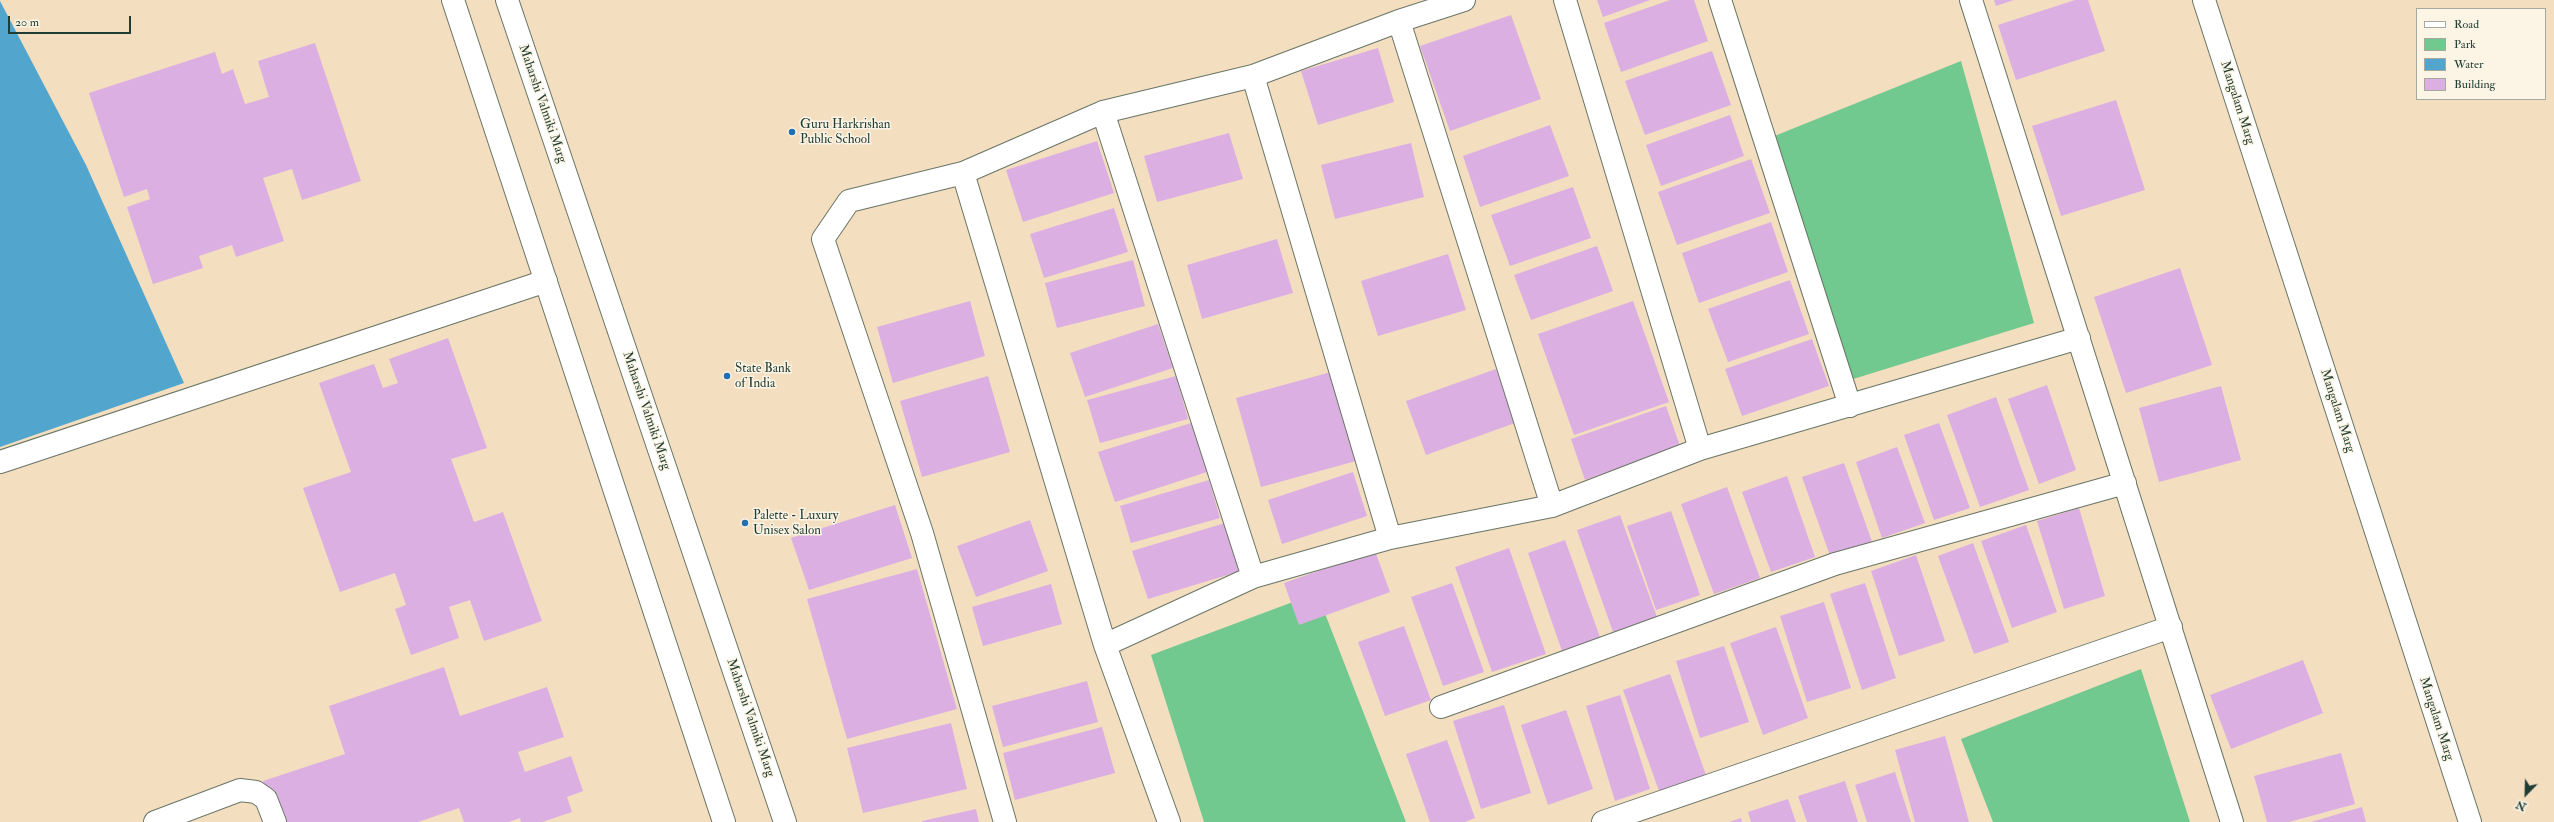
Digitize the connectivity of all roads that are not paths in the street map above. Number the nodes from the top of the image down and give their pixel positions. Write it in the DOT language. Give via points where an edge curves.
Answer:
graph roads {
  1 [pos="453,0"];
  2 [pos="507,0"];
  3 [pos="1464,0"];
  4 [pos="1565,0"];
  5 [pos="1720,0"];
  6 [pos="1971,0"];
  7 [pos="2204,0"];
  8 [pos="1399,21"];
  9 [pos="1253,76"];
  10 [pos="1104,112"];
  11 [pos="963,173"];
  12 [pos="546,281"];
  13 [pos="2079,338"];
  14 [pos="1850,406"];
  15 [pos="1700,449"];
  16 [pos="0,462"];
  17 [pos="2125,483"];
  18 [pos="1552,506"];
  19 [pos="1390,538"];
  20 [pos="1253,577"];
  21 [pos="2171,628"];
  22 [pos="1105,645"];
  23 [pos="1441,707"];
  24 [pos="155,822"];
  25 [pos="275,822"];
  26 [pos="724,822"];
  27 [pos="785,822"];
  28 [pos="1005,822"];
  29 [pos="1170,822"];
  30 [pos="1603,822"];
  31 [pos="2232,822"];
  32 [pos="2470,822"];
  1 -- 12 [label="street"];
  2 -- 27 [label="street, Maharshi Valmiki Marg"];
  3 -- 8 [label="street"];
  4 -- 15 [label="street"];
  5 -- 14 [label="street"];
  6 -- 13 [label="street"];
  7 -- 32 [label="street, Mangalam Marg"];
  8 -- 9 [label="street"];
  8 -- 18 [label="street"];
  9 -- 10 [label="street"];
  9 -- 19 [label="street"];
  10 -- 11 [label="street"];
  10 -- 20 [label="street"];
  11 -- 22 [label="street"];
  11 -- 28 [label="street" via="849,201 823,238 922,533"];
  12 -- 16 [label="street"];
  12 -- 26 [label="street"];
  13 -- 14 [label="street"];
  13 -- 17 [label="street"];
  14 -- 15 [label="street"];
  15 -- 18 [label="street"];
  17 -- 21 [label="street"];
  17 -- 23 [label="street" via="1836,564"];
  18 -- 19 [label="street"];
  19 -- 20 [label="street"];
  20 -- 22 [label="street"];
  21 -- 30 [label="street"];
  21 -- 31 [label="street"];
  22 -- 29 [label="street"];
  24 -- 25 [label="street" via="244,790 256,792 266,799"];
}
